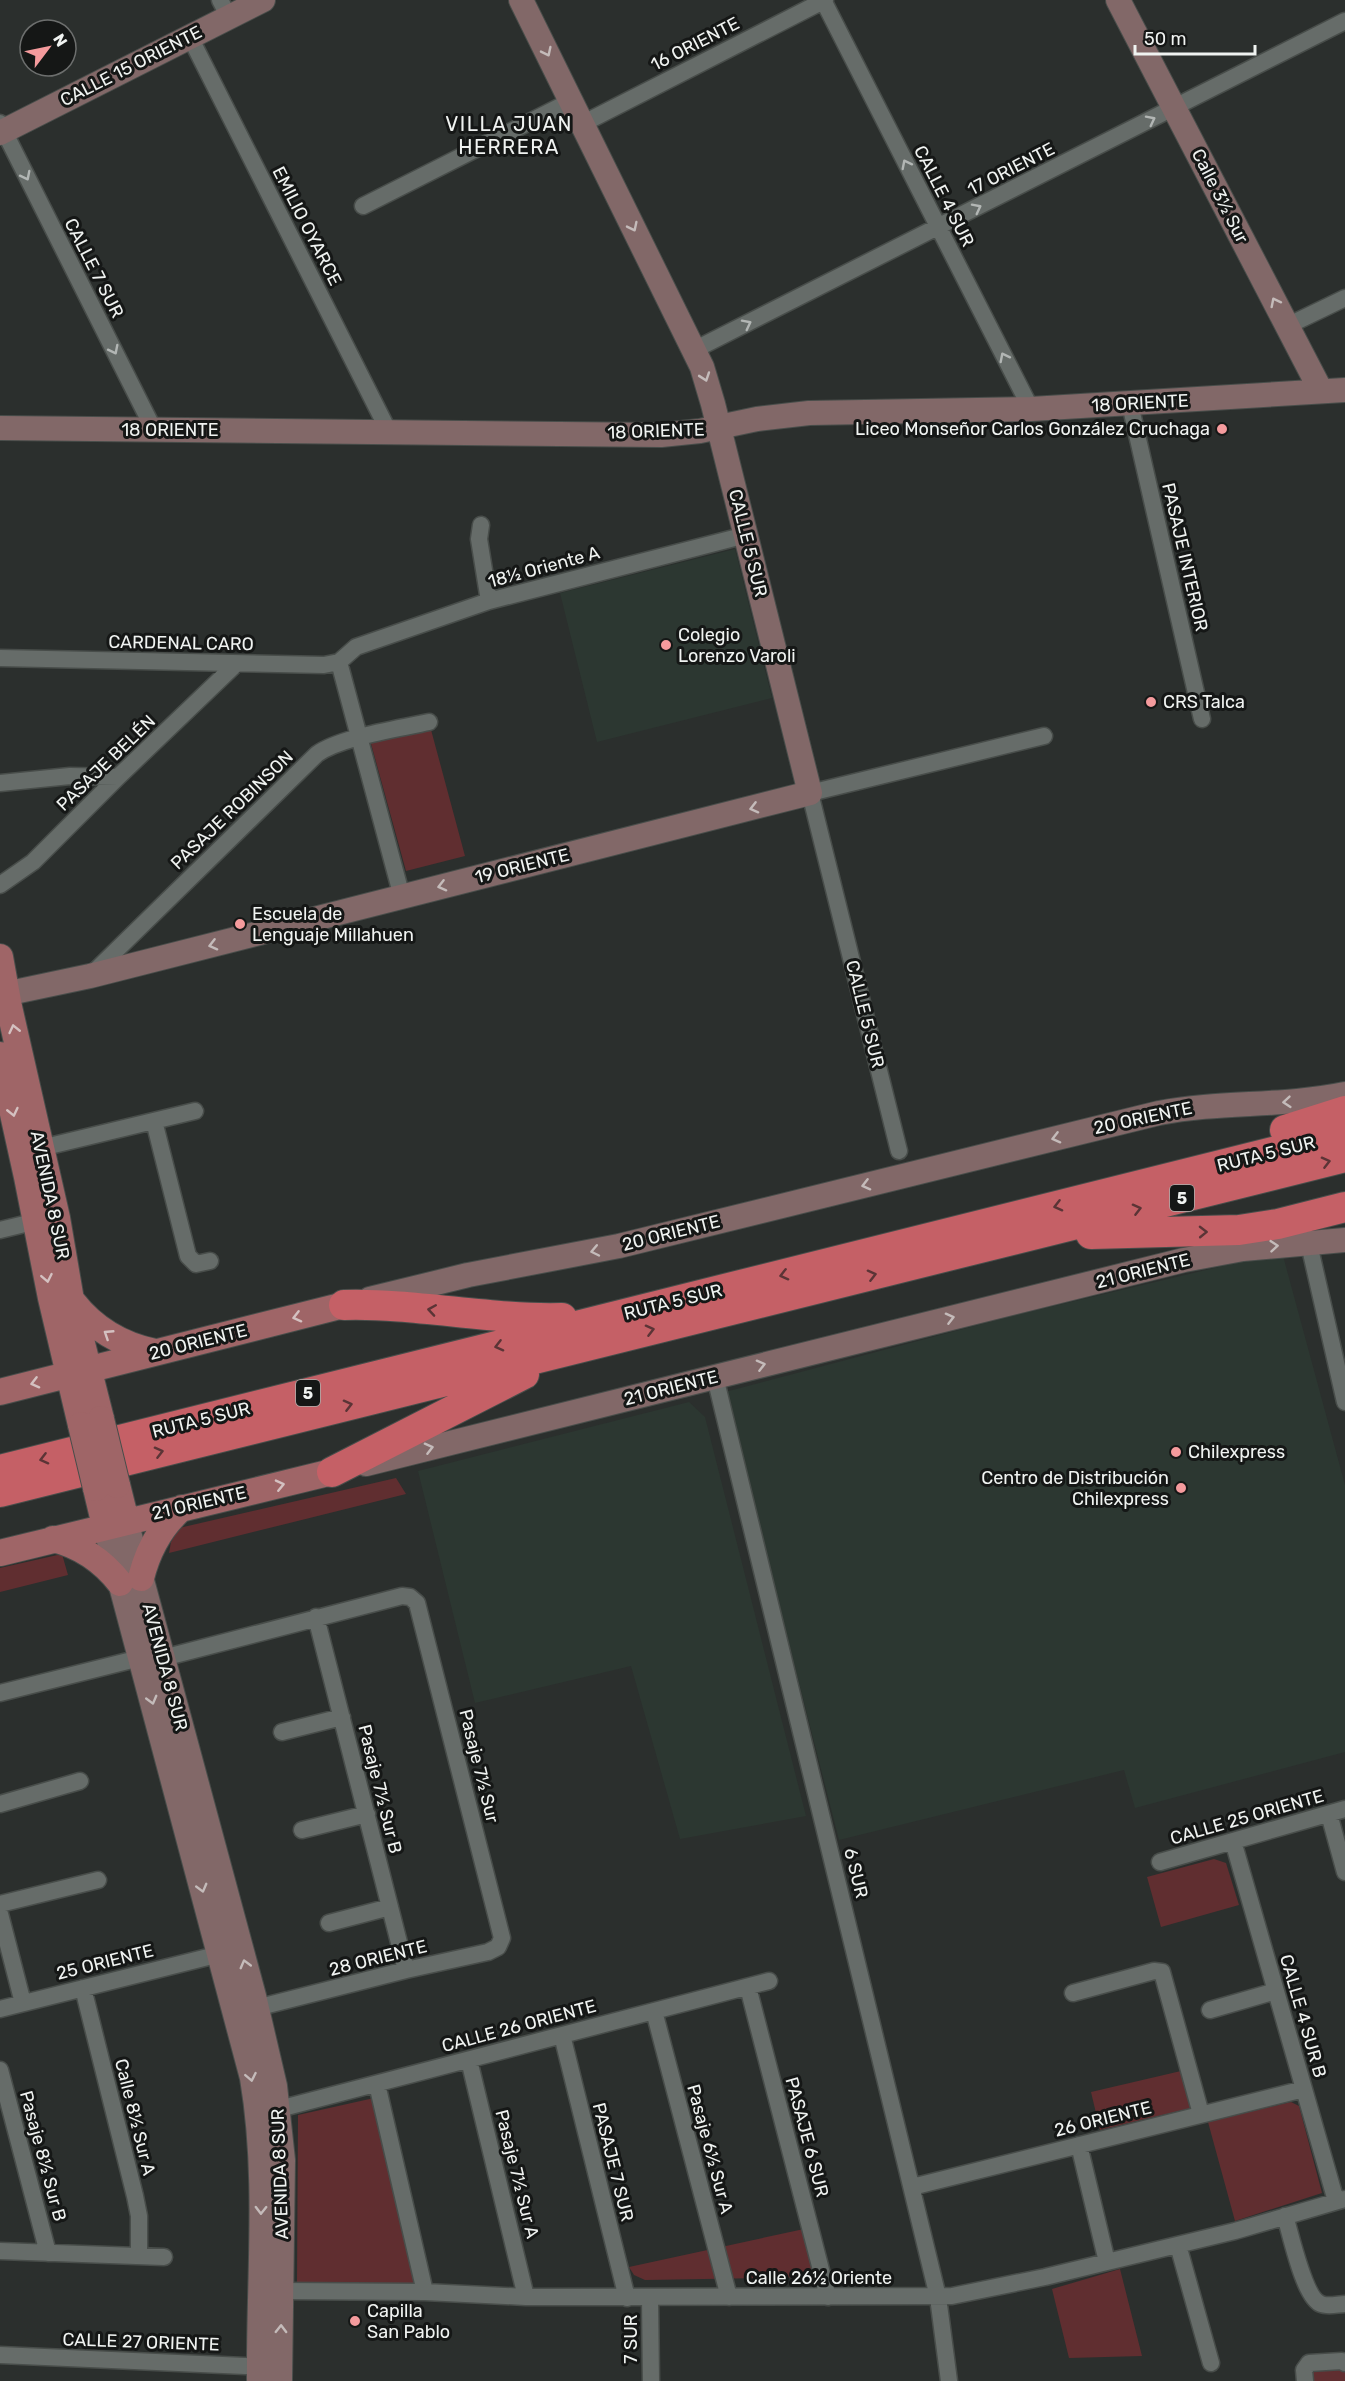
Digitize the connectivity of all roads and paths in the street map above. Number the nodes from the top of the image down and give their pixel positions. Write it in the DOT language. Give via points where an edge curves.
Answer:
graph roads {
  1 [pos="263,0"];
  2 [pos="521,0"];
  3 [pos="824,0"];
  4 [pos="1118,0"];
  5 [pos="224,9"];
  6 [pos="1345,21"];
  7 [pos="190,37"];
  8 [pos="571,101"];
  9 [pos="1174,108"];
  10 [pos="582,124"];
  11 [pos="1,129"];
  12 [pos="363,206"];
  13 [pos="939,227"];
  14 [pos="1345,298"];
  15 [pos="1287,326"];
  16 [pos="694,350"];
  17 [pos="1345,390"];
  18 [pos="1321,392"];
  19 [pos="1130,404"];
  20 [pos="1031,409"];
  21 [pos="0,428"];
  22 [pos="718,428"];
  23 [pos="154,430"];
  24 [pos="389,432"];
  25 [pos="481,525"];
  26 [pos="746,535"];
  27 [pos="489,601"];
  28 [pos="0,658"];
  29 [pos="339,662"];
  30 [pos="235,665"];
  31 [pos="1202,719"];
  32 [pos="429,722"];
  33 [pos="1044,736"];
  34 [pos="360,738"];
  35 [pos="118,777"];
  36 [pos="0,783"];
  37 [pos="810,793"];
  38 [pos="0,885"];
  39 [pos="402,897"];
  40 [pos="0,957"];
  41 [pos="90,976"];
  42 [pos="3,995"];
  43 [pos="0,1055"];
  44 [pos="1345,1094"];
  45 [pos="195,1111"];
  46 [pos="1345,1111"];
  47 [pos="154,1121"];
  48 [pos="1345,1134"];
  49 [pos="41,1148"];
  50 [pos="899,1151"];
  51 [pos="1345,1157"];
  52 [pos="1135,1186"];
  53 [pos="1345,1207"];
  54 [pos="37,1221"];
  55 [pos="0,1230"];
  56 [pos="1019,1239"];
  57 [pos="1345,1240"];
  58 [pos="1309,1244"];
  59 [pos="210,1261"];
  60 [pos="71,1300"];
  61 [pos="344,1305"];
  62 [pos="616,1316"];
  63 [pos="593,1344"];
  64 [pos="155,1352"];
  65 [pos="79,1372"];
  66 [pos="715,1377"];
  67 [pos="0,1392"];
  68 [pos="1345,1402"];
  69 [pos="0,1470"];
  70 [pos="332,1472"];
  71 [pos="0,1492"];
  72 [pos="182,1508"];
  73 [pos="116,1524"];
  74 [pos="53,1539"];
  75 [pos="0,1553"];
  76 [pos="130,1580"];
  77 [pos="316,1617"];
  78 [pos="152,1658"];
  79 [pos="0,1694"];
  80 [pos="342,1717"];
  81 [pos="282,1732"];
  82 [pos="80,1781"];
  83 [pos="0,1804"];
  84 [pos="1337,1811"];
  85 [pos="367,1814"];
  86 [pos="302,1830"];
  87 [pos="1233,1841"];
  88 [pos="1160,1862"];
  89 [pos="1345,1872"];
  90 [pos="98,1880"];
  91 [pos="0,1904"];
  92 [pos="390,1907"];
  93 [pos="0,1914"];
  94 [pos="329,1923"];
  95 [pos="502,1938"];
  96 [pos="220,1954"];
  97 [pos="406,1970"];
  98 [pos="769,1981"];
  99 [pos="748,1987"];
  100 [pos="83,1988"];
  101 [pos="1276,1991"];
  102 [pos="1073,1993"];
  103 [pos="23,2003"];
  104 [pos="256,2008"];
  105 [pos="0,2009"];
  106 [pos="1210,2010"];
  107 [pos="654,2011"];
  108 [pos="562,2036"];
  109 [pos="469,2060"];
  110 [pos="0,2070"];
  111 [pos="377,2084"];
  112 [pos="1304,2089"];
  113 [pos="279,2109"];
  114 [pos="1201,2114"];
  115 [pos="1079,2145"];
  116 [pos="912,2187"];
  117 [pos="1341,2200"];
  118 [pos="1285,2216"];
  119 [pos="1178,2245"];
  120 [pos="0,2251"];
  121 [pos="48,2253"];
  122 [pos="138,2256"];
  123 [pos="164,2257"];
  124 [pos="1107,2262"];
  125 [pos="282,2291"];
  126 [pos="425,2292"];
  127 [pos="729,2297"];
  128 [pos="828,2297"];
  129 [pos="938,2297"];
  130 [pos="526,2298"];
  131 [pos="627,2298"];
  132 [pos="650,2298"];
  133 [pos="1345,2304"];
  134 [pos="0,2355"];
  135 [pos="1211,2363"];
  136 [pos="1345,2363"];
  137 [pos="1305,2373"];
  138 [pos="269,2374"];
  139 [pos="651,2381"];
  140 [pos="949,2381"];
  1 -- 5 [label="main road, CALLE 15 ORIENTE"];
  2 -- 8 [label="main road, CALLE 5 SUR, one-way"];
  3 -- 10 [label="street, 16 ORIENTE"];
  13 -- 3 [label="street, CALLE 4 SUR, one-way"];
  4 -- 9 [label="main road, Calle 3½ Sur"];
  5 -- 7 [label="main road, CALLE 15 ORIENTE"];
  6 -- 9 [label="street, 17 ORIENTE"];
  7 -- 11 [label="main road, CALLE 15 ORIENTE"];
  7 -- 24 [label="street, EMILIO OYARCE"];
  8 -- 10 [label="main road, CALLE 5 SUR"];
  8 -- 12 [label="street"];
  13 -- 9 [label="street, 17 ORIENTE, one-way"];
  15 -- 9 [label="main road, Calle 3½ Sur, one-way"];
  10 -- 16 [label="main road, CALLE 5 SUR, one-way"];
  11 -- 23 [label="street, CALLE 7 SUR, one-way"];
  16 -- 13 [label="street, 17 ORIENTE, one-way"];
  20 -- 13 [label="street, CALLE 4 SUR, one-way"];
  14 -- 15 [label="street"];
  15 -- 18 [label="main road, Calle 3½ Sur"];
  16 -- 22 [label="main road, CALLE 5 SUR, one-way" via="711,395"];
  17 -- 18 [label="main road, 18 ORIENTE"];
  18 -- 19 [label="main road, 18 ORIENTE"];
  19 -- 20 [label="main road, 18 ORIENTE"];
  19 -- 31 [label="street, PASAJE INTERIOR"];
  20 -- 22 [label="main road, 18 ORIENTE" via="809,413"];
  21 -- 23 [label="main road, 18 ORIENTE"];
  22 -- 24 [label="main road, 18 ORIENTE" via="661,435"];
  22 -- 26 [label="main road, CALLE 5 SUR"];
  23 -- 24 [label="main road, 18 ORIENTE"];
  25 -- 27 [label="street" via="479,539"];
  26 -- 27 [label="street, 18½ Oriente A"];
  26 -- 37 [label="main road, CALLE 5 SUR"];
  27 -- 29 [label="street, 18½ Oriente A" via="356,647"];
  28 -- 30 [label="street, CARDENAL CARO"];
  29 -- 30 [label="street, CARDENAL CARO"];
  29 -- 34 [label="street"];
  30 -- 35 [label="street, PASAJE BELÉN"];
  32 -- 34 [label="street, PASAJE ROBINSON"];
  33 -- 37 [label="street, 19 ORIENTE"];
  34 -- 39 [label="street"];
  34 -- 41 [label="street, PASAJE ROBINSON" via="317,754"];
  35 -- 36 [label="street" via="70,776"];
  35 -- 38 [label="street, PASAJE BELÉN" via="33,862"];
  37 -- 39 [label="main road, 19 ORIENTE, one-way"];
  37 -- 50 [label="street, CALLE 5 SUR"];
  39 -- 41 [label="main road, 19 ORIENTE, one-way"];
  40 -- 42 [label="main road, AVENIDA 8 SUR"];
  41 -- 42 [label="main road, 19 ORIENTE"];
  49 -- 42 [label="main road, AVENIDA 8 SUR, one-way"];
  43 -- 54 [label="main road, AVENIDA 8 SUR, one-way"];
  44 -- 61 [label="main road, 20 ORIENTE, one-way" via="1159,1113 619,1246 468,1275"];
  45 -- 47 [label="street"];
  46 -- 52 [label="highway" via="1209,1155"];
  47 -- 49 [label="street"];
  47 -- 59 [label="street" via="188,1256 196,1264"];
  48 -- 52 [label="highway, RUTA 5 SUR / 5"];
  49 -- 60 [label="main road, AVENIDA 8 SUR"];
  56 -- 51 [label="highway, RUTA 5 SUR / 5, one-way"];
  52 -- 62 [label="highway, RUTA 5 SUR / 5, one-way"];
  56 -- 53 [label="highway, one-way" via="1239,1230"];
  54 -- 55 [label="street"];
  54 -- 65 [label="main road, AVENIDA 8 SUR, one-way" via="51,1298"];
  63 -- 56 [label="highway, RUTA 5 SUR / 5, one-way"];
  57 -- 58 [label="main road, 21 ORIENTE"];
  66 -- 58 [label="main road, 21 ORIENTE, one-way" via="1184,1260"];
  58 -- 68 [label="street"];
  64 -- 60 [label="main road, one-way" via="116,1339 96,1326"];
  60 -- 65 [label="main road, AVENIDA 8 SUR"];
  62 -- 61 [label="highway, one-way" via="512,1318 397,1305"];
  61 -- 64 [label="main road, 20 ORIENTE, one-way"];
  62 -- 69 [label="highway, RUTA 5 SUR / 5, one-way"];
  63 -- 70 [label="highway" via="516,1378"];
  71 -- 63 [label="highway, RUTA 5 SUR / 5, one-way"];
  64 -- 65 [label="main road, 20 ORIENTE"];
  65 -- 67 [label="main road, 20 ORIENTE, one-way"];
  65 -- 73 [label="main road, AVENIDA 8 SUR, bridge"];
  70 -- 66 [label="main road, 21 ORIENTE, one-way"];
  66 -- 116 [label="street, 6 SUR"];
  72 -- 70 [label="main road, 21 ORIENTE, one-way"];
  72 -- 73 [label="main road, 21 ORIENTE"];
  72 -- 76 [label="main road" via="157,1536"];
  73 -- 74 [label="main road, 21 ORIENTE"];
  73 -- 76 [label="main road, AVENIDA 8 SUR"];
  74 -- 75 [label="main road, 21 ORIENTE"];
  74 -- 76 [label="main road" via="91,1554"];
  76 -- 78 [label="main road, AVENIDA 8 SUR"];
  77 -- 78 [label="street"];
  77 -- 80 [label="street, Pasaje 7½ Sur B"];
  77 -- 95 [label="street, Pasaje 7½ Sur" via="402,1596 417,1603"];
  78 -- 79 [label="street"];
  78 -- 96 [label="main road, AVENIDA 8 SUR, one-way"];
  104 -- 78 [label="main road, AVENIDA 8 SUR, one-way"];
  80 -- 81 [label="street"];
  80 -- 85 [label="street, Pasaje 7½ Sur B"];
  82 -- 83 [label="street"];
  84 -- 87 [label="street, CALLE 25 ORIENTE"];
  84 -- 89 [label="street"];
  85 -- 86 [label="street"];
  85 -- 92 [label="street, Pasaje 7½ Sur B"];
  87 -- 88 [label="street, CALLE 25 ORIENTE"];
  87 -- 101 [label="street, CALLE 4 SUR B"];
  90 -- 91 [label="street"];
  92 -- 94 [label="street"];
  92 -- 97 [label="street, Pasaje 7½ Sur B"];
  93 -- 103 [label="street"];
  95 -- 97 [label="street, 28 ORIENTE" via="498,1947 488,1952"];
  96 -- 100 [label="street, 25 ORIENTE"];
  96 -- 138 [label="main road, AVENIDA 8 SUR, one-way" via="246,2053 260,2134"];
  97 -- 104 [label="street, 28 ORIENTE"];
  98 -- 99 [label="street, CALLE 26 ORIENTE"];
  99 -- 107 [label="street, CALLE 26 ORIENTE"];
  99 -- 128 [label="street, PASAJE 6 SUR"];
  100 -- 103 [label="street, 25 ORIENTE"];
  100 -- 122 [label="street, Calle 8½ Sur A" via="135,2196"];
  101 -- 106 [label="street"];
  101 -- 112 [label="street, CALLE 4 SUR B"];
  102 -- 114 [label="street" via="1162,1972"];
  103 -- 105 [label="street, 25 ORIENTE"];
  104 -- 113 [label="main road, AVENIDA 8 SUR"];
  107 -- 108 [label="street, CALLE 26 ORIENTE"];
  107 -- 127 [label="street, Pasaje 6½ Sur A"];
  108 -- 109 [label="street, CALLE 26 ORIENTE"];
  108 -- 131 [label="street, PASAJE 7 SUR"];
  109 -- 111 [label="street, CALLE 26 ORIENTE"];
  109 -- 130 [label="street, Pasaje 7½ Sur A"];
  110 -- 121 [label="street, Pasaje 8½ Sur B"];
  111 -- 113 [label="street, CALLE 26 ORIENTE"];
  111 -- 126 [label="street"];
  112 -- 114 [label="street, 26 ORIENTE"];
  112 -- 117 [label="street, CALLE 4 SUR B"];
  113 -- 125 [label="main road, AVENIDA 8 SUR" via="283,2160"];
  114 -- 115 [label="street, 26 ORIENTE"];
  115 -- 116 [label="street, 26 ORIENTE"];
  115 -- 124 [label="street"];
  116 -- 129 [label="street, 6 SUR"];
  117 -- 118 [label="street, Calle 26½ Oriente"];
  118 -- 119 [label="street, Calle 26½ Oriente"];
  118 -- 133 [label="street" via="1314,2299 1324,2305"];
  119 -- 124 [label="street, Calle 26½ Oriente"];
  119 -- 135 [label="street"];
  120 -- 121 [label="street"];
  121 -- 122 [label="street"];
  122 -- 123 [label="street"];
  124 -- 129 [label="street, Calle 26½ Oriente"];
  125 -- 126 [label="street, Calle 26½ Oriente"];
  138 -- 125 [label="main road, AVENIDA 8 SUR, one-way"];
  126 -- 130 [label="street, Calle 26½ Oriente"];
  127 -- 128 [label="street, Calle 26½ Oriente"];
  127 -- 132 [label="street, Calle 26½ Oriente"];
  128 -- 129 [label="street, Calle 26½ Oriente"];
  129 -- 140 [label="street, 6 SUR"];
  130 -- 131 [label="street, Calle 26½ Oriente"];
  131 -- 132 [label="street, Calle 26½ Oriente"];
  132 -- 139 [label="street, 7 SUR"];
  134 -- 138 [label="street, CALLE 27 ORIENTE"];
  136 -- 137 [label="street" via="1309,2363"];
}
